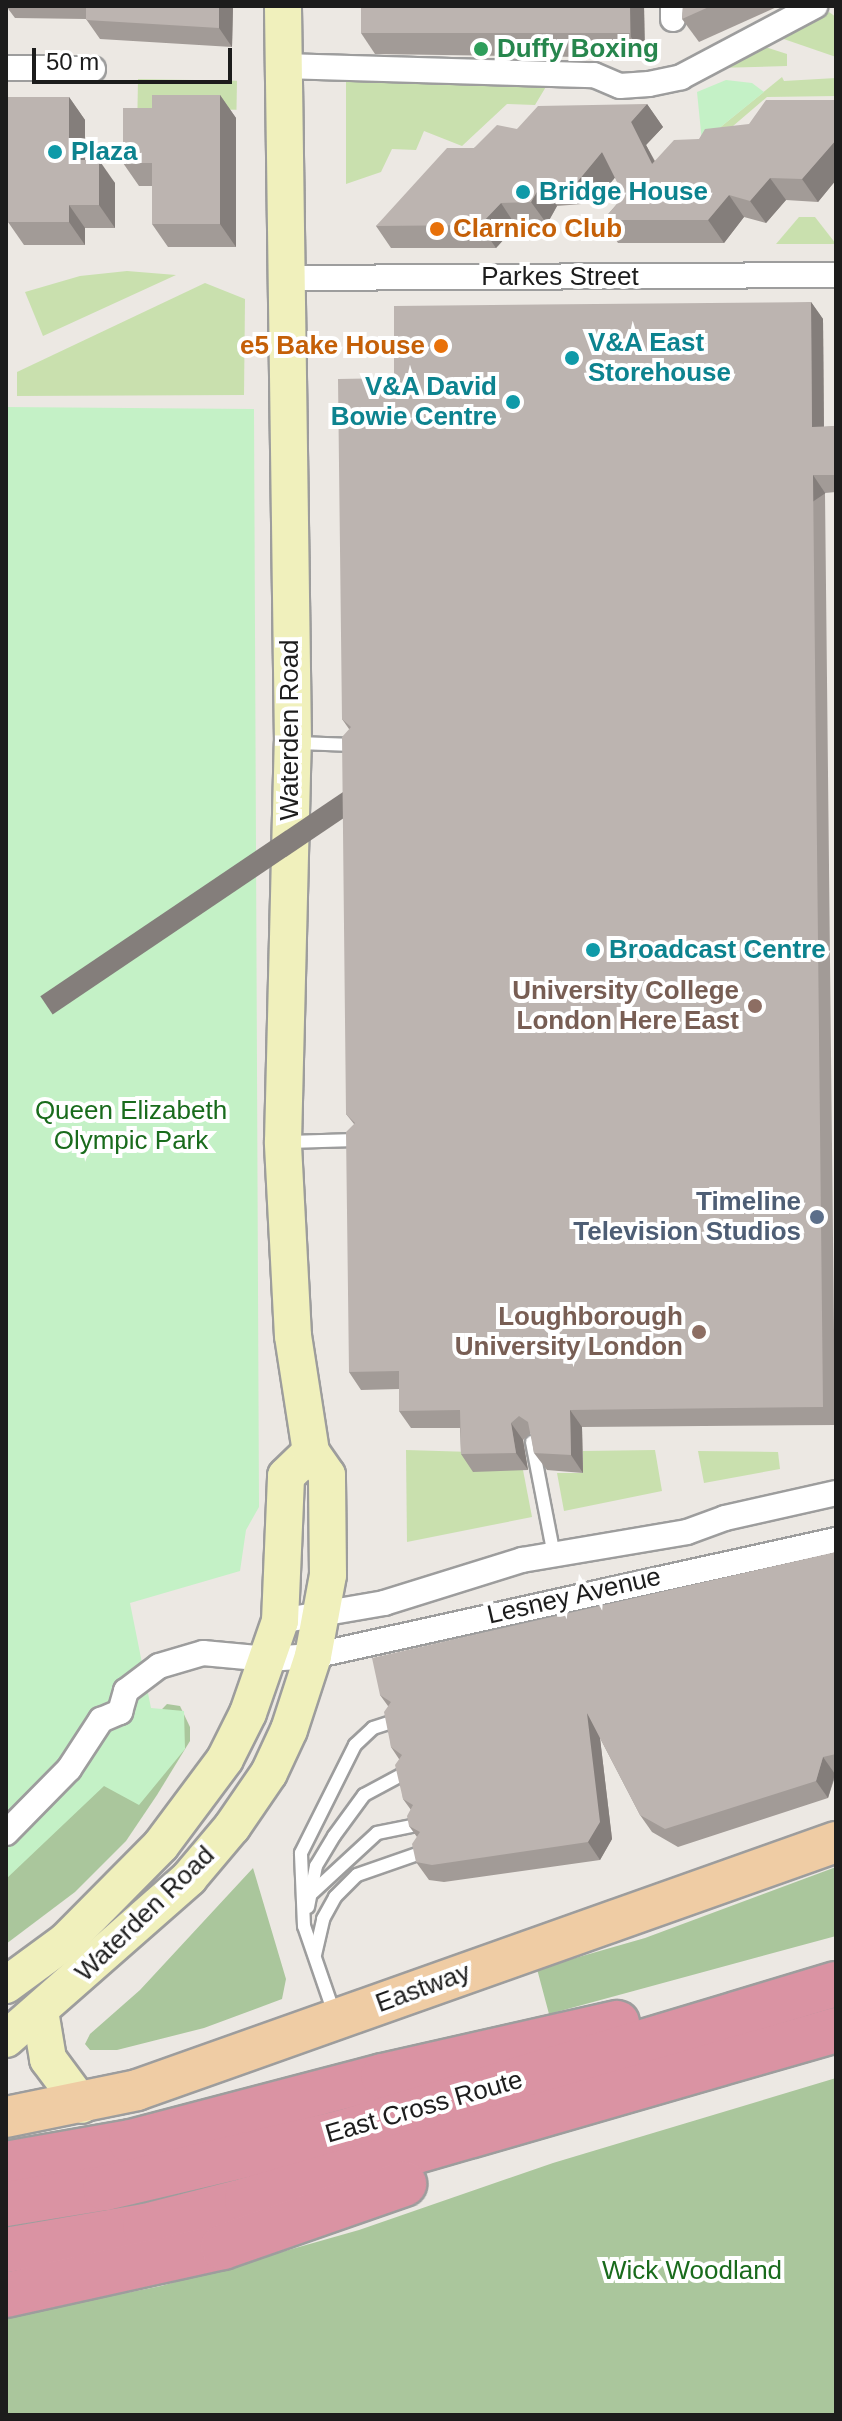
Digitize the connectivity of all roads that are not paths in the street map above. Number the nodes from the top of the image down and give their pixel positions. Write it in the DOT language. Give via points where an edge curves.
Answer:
graph roads {
  1 [pos="283,6"];
  2 [pos="815,6"];
  3 [pos="283,66"];
  4 [pos="6,68"];
  5 [pos="93,69"];
  6 [pos="836,275"];
  7 [pos="284,278"];
  8 [pos="293,743"];
  9 [pos="354,745"];
  10 [pos="358,1140"];
  11 [pos="283,1142"];
  12 [pos="532,1442"];
  13 [pos="311,1452"];
  14 [pos="836,1493"];
  15 [pos="836,1540"];
  16 [pos="554,1555"];
  17 [pos="322,1611"];
  18 [pos="280,1621"];
  19 [pos="313,1656"];
  20 [pos="268,1659"];
  21 [pos="394,1721"];
  22 [pos="405,1773"];
  23 [pos="417,1825"];
  24 [pos="6,1833"];
  25 [pos="836,1842"];
  26 [pos="423,1852"];
  27 [pos="311,1894"];
  28 [pos="304,1926"];
  29 [pos="315,1958"];
  30 [pos="836,1984"];
  31 [pos="6,1985"];
  32 [pos="782,2001"];
  33 [pos="40,2011"];
  34 [pos="336,2020"];
  35 [pos="836,2030"];
  36 [pos="6,2039"];
  37 [pos="82,2105"];
  38 [pos="558,2111"];
  39 [pos="6,2117"];
  40 [pos="6,2164"];
  41 [pos="6,2204"];
  42 [pos="6,2250"];
  43 [pos="6,2295"];
  1 -- 3 [label="street, Waterden Road"];
  2 -- 3 [label="street" via="681,77 649,84 620,86 594,75"];
  3 -- 7 [label="street, Waterden Road"];
  4 -- 5 [label="street"];
  6 -- 7 [label="street, Parkes Street"];
  7 -- 8 [label="street, Waterden Road"];
  8 -- 9 [label="lane"];
  8 -- 11 [label="street, Waterden Road"];
  10 -- 11 [label="lane"];
  11 -- 13 [label="street, Waterden Road" via="289,1295"];
  12 -- 16 [label="lane"];
  13 -- 17 [label="street, Waterden Road" via="327,1475 328,1575"];
  13 -- 18 [label="street, Waterden Road" via="286,1476"];
  14 -- 16 [label="street, Lesney Avenue" via="687,1532"];
  15 -- 19 [label="street, Lesney Avenue"];
  16 -- 17 [label="street, Lesney Avenue" via="460,1576 384,1603"];
  17 -- 18 [label="street, Lesney Avenue"];
  17 -- 19 [label="street, Waterden Road"];
  18 -- 20 [label="street, Waterden Road"];
  19 -- 20 [label="street, Lesney Avenue"];
  19 -- 33 [label="street, Waterden Road" via="280,1751 232,1827 189,1878"];
  20 -- 24 [label="street, Lesney Avenue" via="203,1653 159,1666 126,1691 120,1712 101,1720 69,1769"];
  20 -- 31 [label="street, Waterden Road" via="225,1759 161,1845 66,1941"];
  21 -- 28 [label="lane" via="373,1728 355,1745 301,1853"];
  22 -- 27 [label="lane" via="364,1795 316,1866"];
  23 -- 27 [label="lane" via="377,1833"];
  25 -- 34 [label="main road, Eastway"];
  26 -- 29 [label="lane" via="357,1875 323,1919"];
  27 -- 28 [label="lane"];
  28 -- 29 [label="lane"];
  29 -- 34 [label="lane"];
  30 -- 32 [label="highway, East Cross Route"];
  32 -- 40 [label="highway" via="642,2017 383,2076 131,2142"];
  32 -- 41 [label="highway, East Cross Route" via="343,2132 105,2188"];
  33 -- 36 [label="street, Waterden Road"];
  33 -- 37 [label="street" via="48,2059"];
  34 -- 37 [label="main road, Eastway"];
  35 -- 38 [label="highway, East Cross Route"];
  37 -- 39 [label="main road, Eastway"];
  38 -- 42 [label="highway, East Cross Route" via="218,2208"];
  38 -- 43 [label="highway" via="405,2184 316,2216 143,2268"];
}
